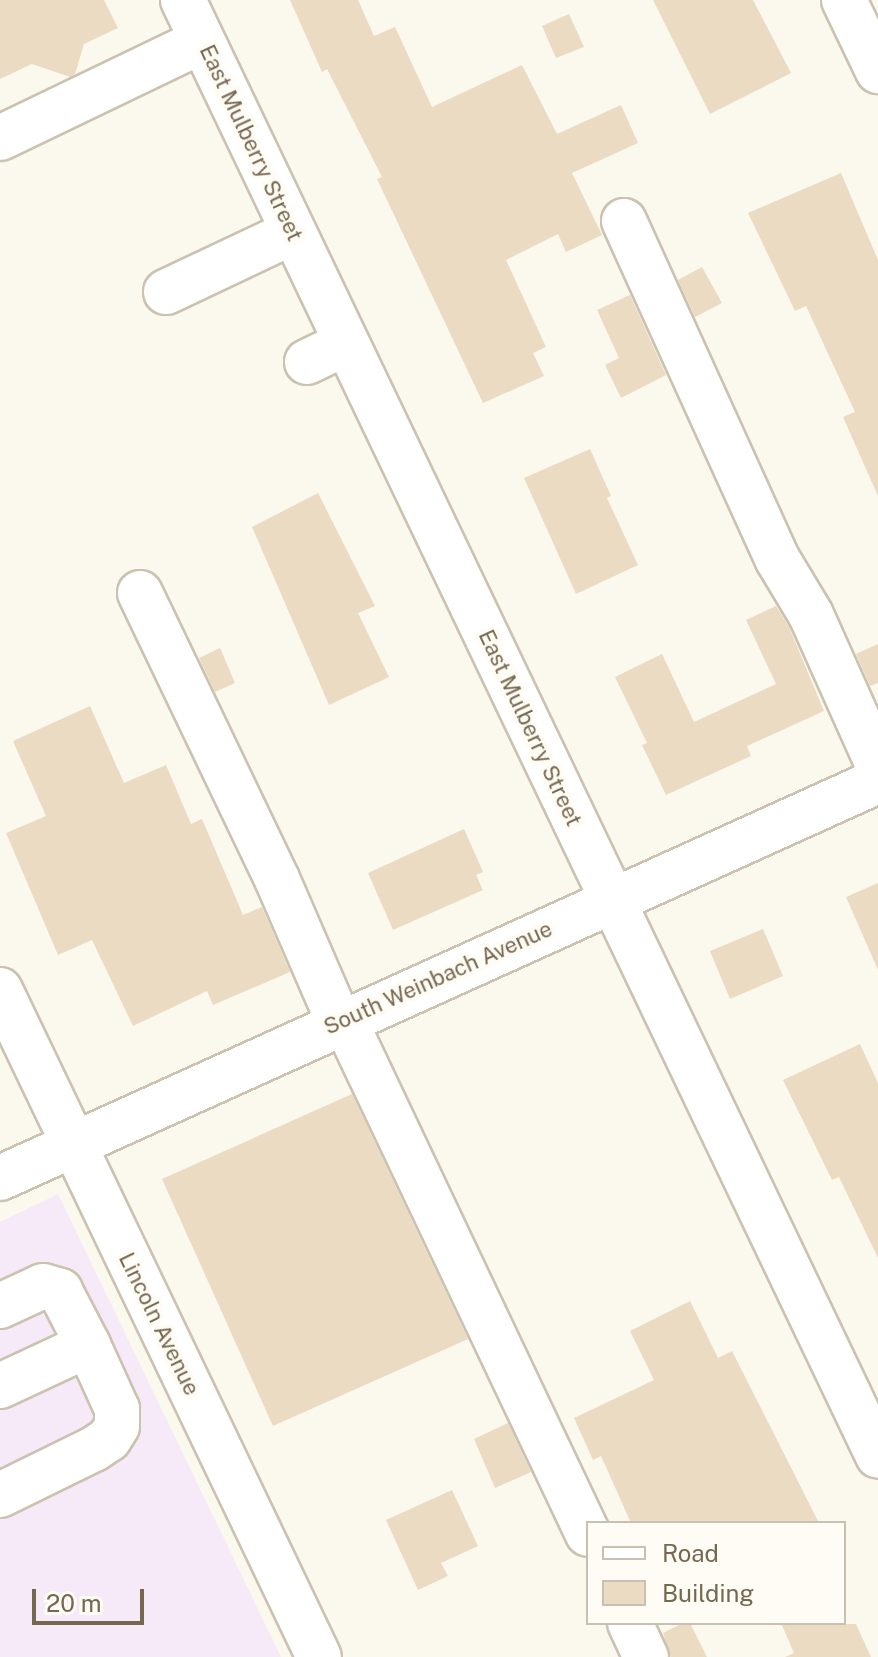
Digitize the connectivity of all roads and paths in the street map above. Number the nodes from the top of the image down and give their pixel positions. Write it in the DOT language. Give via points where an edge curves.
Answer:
graph roads {
  1 [pos="183,0"];
  2 [pos="844,0"];
  3 [pos="202,41"];
  4 [pos="878,71"];
  5 [pos="0,138"];
  6 [pos="624,221"];
  7 [pos="293,232"];
  8 [pos="166,292"];
  9 [pos="346,343"];
  10 [pos="307,362"];
  11 [pos="140,593"];
  12 [pos="878,765"];
  13 [pos="878,781"];
  14 [pos="612,900"];
  15 [pos="0,990"];
  16 [pos="339,1022"];
  17 [pos="73,1143"];
  18 [pos="0,1178"];
  19 [pos="0,1306"];
  20 [pos="88,1345"];
  21 [pos="0,1386"];
  22 [pos="878,1456"];
  23 [pos="0,1495"];
  24 [pos="586,1530"];
  25 [pos="631,1625"];
  26 [pos="319,1657"];
  27 [pos="646,1657"];
  1 -- 3 [label="street, East Mulberry Street"];
  2 -- 4 [label="street"];
  3 -- 5 [label="street"];
  3 -- 7 [label="street, East Mulberry Street"];
  6 -- 12 [label="street"];
  7 -- 8 [label="street"];
  7 -- 9 [label="street, East Mulberry Street"];
  9 -- 10 [label="street"];
  9 -- 14 [label="street, East Mulberry Street"];
  11 -- 16 [label="street"];
  13 -- 14 [label="street, South Weinbach Avenue"];
  14 -- 16 [label="street, South Weinbach Avenue"];
  14 -- 22 [label="street, East Mulberry Street"];
  15 -- 17 [label="street, Lincoln Avenue"];
  16 -- 17 [label="street, South Weinbach Avenue"];
  16 -- 24 [label="street" via="351,1034"];
  17 -- 18 [label="street, South Weinbach Avenue"];
  17 -- 26 [label="street, Lincoln Avenue"];
  19 -- 20 [label="street" via="43,1286 60,1291"];
  20 -- 21 [label="street"];
  20 -- 23 [label="street" via="117,1409 117,1426 94,1449"];
  25 -- 27 [label="street"];
}
